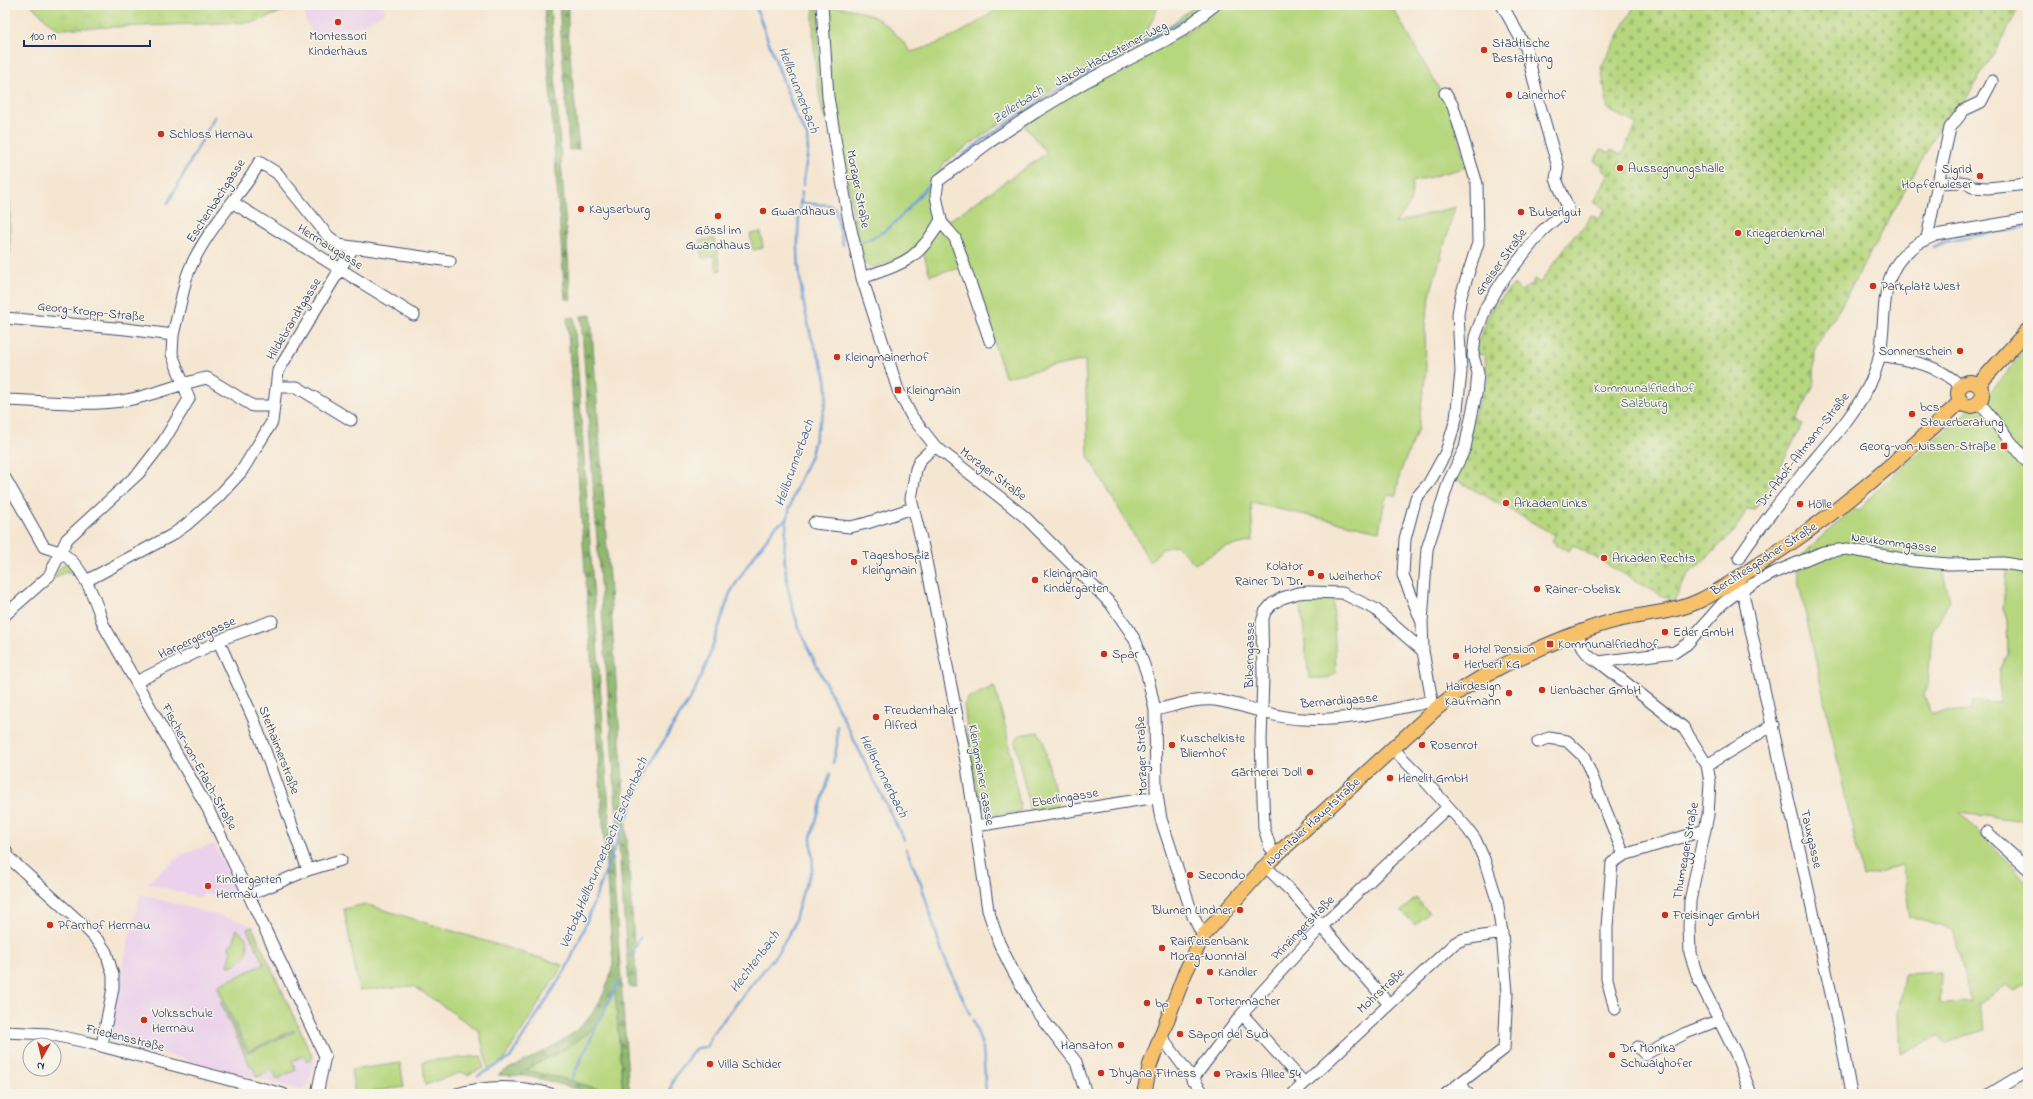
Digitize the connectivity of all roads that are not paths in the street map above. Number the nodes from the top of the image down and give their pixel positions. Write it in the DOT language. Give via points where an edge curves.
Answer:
graph roads {
  1 [pos="822,5"];
  2 [pos="1215,5"];
  3 [pos="1502,5"];
  4 [pos="1992,81"];
  5 [pos="1445,93"];
  6 [pos="1938,184"];
  7 [pos="2028,184"];
  8 [pos="232,202"];
  9 [pos="2028,218"];
  10 [pos="940,221"];
  11 [pos="1928,238"];
  12 [pos="353,248"];
  13 [pos="450,261"];
  14 [pos="340,270"];
  15 [pos="862,278"];
  16 [pos="414,315"];
  17 [pos="5,318"];
  18 [pos="2028,330"];
  19 [pos="173,335"];
  20 [pos="990,341"];
  21 [pos="1880,355"];
  22 [pos="183,383"];
  23 [pos="1978,385"];
  24 [pos="1961,386"];
  25 [pos="276,387"];
  26 [pos="5,400"];
  27 [pos="1961,401"];
  28 [pos="1979,402"];
  29 [pos="274,406"];
  30 [pos="351,420"];
  31 [pos="935,446"];
  32 [pos="2028,463"];
  33 [pos="5,478"];
  34 [pos="913,508"];
  35 [pos="814,523"];
  36 [pos="62,553"];
  37 [pos="1739,558"];
  38 [pos="2028,567"];
  39 [pos="86,581"];
  40 [pos="1742,589"];
  41 [pos="5,615"];
  42 [pos="272,621"];
  43 [pos="1422,622"];
  44 [pos="1577,634"];
  45 [pos="219,642"];
  46 [pos="1423,651"];
  47 [pos="1598,662"];
  48 [pos="136,682"];
  49 [pos="1434,705"];
  50 [pos="1155,710"];
  51 [pos="1263,712"];
  52 [pos="1773,725"];
  53 [pos="1538,742"];
  54 [pos="1392,748"];
  55 [pos="1707,765"];
  56 [pos="1157,797"];
  57 [pos="1448,807"];
  58 [pos="976,826"];
  59 [pos="1705,830"];
  60 [pos="1987,832"];
  61 [pos="1277,855"];
  62 [pos="1624,855"];
  63 [pos="6,856"];
  64 [pos="341,860"];
  65 [pos="1265,866"];
  66 [pos="2028,869"];
  67 [pos="308,870"];
  68 [pos="248,895"];
  69 [pos="1322,927"];
  70 [pos="1502,934"];
  71 [pos="1203,936"];
  72 [pos="1388,1003"];
  73 [pos="1615,1009"];
  74 [pos="1242,1014"];
  75 [pos="1719,1020"];
  76 [pos="5,1032"];
  77 [pos="1161,1036"];
  78 [pos="102,1045"];
  79 [pos="1638,1046"];
  80 [pos="2028,1071"];
  81 [pos="1192,1080"];
  82 [pos="1304,1083"];
  83 [pos="1460,1083"];
  84 [pos="283,1094"];
  85 [pos="317,1094"];
  86 [pos="456,1094"];
  87 [pos="551,1094"];
  88 [pos="1086,1094"];
  89 [pos="1144,1094"];
  90 [pos="1204,1094"];
  91 [pos="1293,1094"];
  92 [pos="1446,1094"];
  93 [pos="1468,1094"];
  94 [pos="1751,1094"];
  95 [pos="1851,1094"];
  96 [pos="1990,1094"];
  1 -- 15 [label="street, Morzger Straße" via="830,117"];
  2 -- 10 [label="street, Jakob-Hacksteiner-Weg" via="1183,30 1085,82 956,166 936,185"];
  3 -- 43 [label="street, Gneiser Straße" via="1526,48 1558,167 1556,179 1568,208 1542,231 1522,255 1486,307 1480,322 1473,351 1478,373 1476,394 1466,448 1448,481 1429,539"];
  4 -- 6 [label="street" via="1981,102 1964,110 1950,128"];
  5 -- 43 [label="street, Gneiser Straße" via="1453,106 1477,184 1478,243 1460,296 1458,314 1461,372 1456,418 1446,452 1429,483 1416,498 1405,539 1402,575"];
  6 -- 7 [label="street" via="1959,182 1972,187 1988,188"];
  6 -- 11 [label="street"];
  8 -- 12 [label="street, Eschenbachgasse" via="255,172 259,162 277,173 288,184 328,236 339,245"];
  8 -- 14 [label="street, Herrnaugasse"];
  8 -- 19 [label="street, Eschenbachgasse" via="189,270"];
  9 -- 11 [label="street, Dr.-Adolf-Altmann-Straße"];
  10 -- 15 [label="street" via="914,257"];
  10 -- 20 [label="street" via="955,238"];
  11 -- 21 [label="street, Dr.-Adolf-Altmann-Straße" via="1901,256 1891,273 1886,290"];
  12 -- 13 [label="street, Eschenbachgasse"];
  12 -- 14 [label="street, Hildebrandtgasse"];
  14 -- 16 [label="street, Herrnaugasse"];
  14 -- 25 [label="street, Hildebrandtgasse" via="278,371"];
  15 -- 31 [label="street, Morzger Straße" via="898,390 912,417"];
  17 -- 19 [label="street, Georg-Kropp-Straße"];
  18 -- 23 [label="main road"];
  19 -- 22 [label="street, Eschenbachgasse" via="172,354"];
  21 -- 24 [label="street" via="1931,367 1946,373"];
  21 -- 37 [label="street, Dr.-Adolf-Altmann-Straße" via="1872,378 1852,413"];
  22 -- 26 [label="street" via="171,389 127,400 93,403"];
  22 -- 29 [label="street" via="207,378 253,406"];
  22 -- 36 [label="street, Eschenbachgasse" via="188,399 163,442 139,473 67,539"];
  23 -- 24 [label="main road" via="1968,382"];
  23 -- 28 [label="main road" via="1982,395"];
  24 -- 27 [label="main road"];
  25 -- 29 [label="street, Hildebrandtgasse"];
  25 -- 30 [label="street" via="297,387"];
  27 -- 28 [label="main road" via="1968,405"];
  27 -- 44 [label="main road, Berchtesgadner Straße" via="1855,496 1786,548 1701,600 1674,610 1596,625"];
  28 -- 32 [label="street"];
  29 -- 39 [label="street, Hildebrandtgasse" via="271,423 240,472 218,497 172,535"];
  31 -- 34 [label="street, Kleingmainer Gasse" via="920,460 916,469 911,499"];
  31 -- 50 [label="street, Morzger Straße" via="1025,517 1111,604 1136,642"];
  33 -- 36 [label="street, Fischer-von-Erlach-Straße" via="44,547"];
  34 -- 35 [label="street" via="868,523 850,526"];
  34 -- 58 [label="street, Kleingmainer Gasse" via="967,766"];
  36 -- 39 [label="street, Fischer-von-Erlach-Straße" via="76,564"];
  36 -- 41 [label="street, Eschenbachgasse" via="49,576"];
  38 -- 40 [label="street, Neukommgasse" via="2003,563 1914,562 1860,550 1835,550 1798,561"];
  39 -- 48 [label="street, Fischer-von-Erlach-Straße" via="103,624"];
  40 -- 47 [label="street, Neukommgasse" via="1722,604 1679,649 1668,654"];
  40 -- 52 [label="street, Tauxgasse"];
  42 -- 45 [label="street, Harpergergasse"];
  43 -- 46 [label="street, Gneiser Straße"];
  44 -- 47 [label="street, Thumegger Straße" via="1583,651"];
  44 -- 49 [label="main road, Nonntaler Hauptstraße" via="1509,662"];
  45 -- 48 [label="street, Harpergergasse"];
  45 -- 67 [label="street, Stethaimerstraße" via="254,720"];
  46 -- 49 [label="street, Gneiser Straße"];
  46 -- 51 [label="street, Biberngasse" via="1375,609 1352,596 1342,593 1309,592 1282,598 1265,612 1262,622"];
  47 -- 55 [label="street, Thumegger Straße" via="1683,727"];
  48 -- 68 [label="street, Fischer-von-Erlach-Straße" via="208,810"];
  49 -- 51 [label="street, Bernardigasse" via="1312,720"];
  49 -- 54 [label="main road, Nonntaler Hauptstraße"];
  50 -- 51 [label="street, Bernardigasse" via="1215,700"];
  50 -- 56 [label="street, Morzger Straße"];
  51 -- 61 [label="street, Biberngasse" via="1261,740 1264,828 1270,847"];
  52 -- 55 [label="street"];
  52 -- 95 [label="street, Tauxgasse"];
  53 -- 62 [label="street" via="1549,738 1568,741 1584,757"];
  54 -- 57 [label="street"];
  54 -- 61 [label="main road, Nonntaler Hauptstraße"];
  55 -- 59 [label="street, Thumegger Straße" via="1710,798"];
  56 -- 58 [label="street, Eberlingasse"];
  56 -- 71 [label="street, Morzger Straße" via="1168,842 1195,921"];
  57 -- 69 [label="street, Prinzingerstraße"];
  57 -- 70 [label="street" via="1475,839 1484,859 1497,900"];
  58 -- 88 [label="street, Kleingmainer Gasse" via="988,910 1000,943 1037,1012 1076,1062"];
  59 -- 62 [label="street"];
  59 -- 75 [label="street, Thumegger Straße" via="1690,901 1688,926 1690,953 1698,978"];
  60 -- 66 [label="street"];
  61 -- 65 [label="main road, Nonntaler Hauptstraße"];
  62 -- 73 [label="street" via="1612,863 1607,927 1607,979"];
  63 -- 78 [label="street" via="82,924 106,952 113,975 113,988"];
  64 -- 67 [label="street"];
  65 -- 69 [label="street"];
  65 -- 71 [label="main road, Nonntaler Hauptstraße"];
  67 -- 68 [label="street"];
  68 -- 85 [label="street, Fischer-von-Erlach-Straße" via="325,1056"];
  69 -- 72 [label="street"];
  69 -- 74 [label="street, Prinzingerstraße"];
  70 -- 72 [label="street, Mohrstraße" via="1464,939 1455,943"];
  70 -- 83 [label="street" via="1507,993 1504,1049"];
  71 -- 77 [label="main road, Nonntaler Hauptstraße" via="1185,973"];
  72 -- 82 [label="street, Mohrstraße"];
  74 -- 81 [label="street, Prinzingerstraße"];
  74 -- 82 [label="street"];
  75 -- 79 [label="street" via="1645,1054"];
  75 -- 94 [label="street, Thumegger Straße" via="1736,1054"];
  76 -- 78 [label="street, Friedensstraße" via="49,1034"];
  77 -- 81 [label="street"];
  77 -- 89 [label="main road, Nonntaler Hauptstraße" via="1150,1065"];
  78 -- 84 [label="street, Friedensstraße"];
  80 -- 96 [label="street"];
  81 -- 90 [label="street"];
  82 -- 91 [label="street, Mohrstraße"];
  83 -- 92 [label="street"];
  83 -- 93 [label="street"];
  86 -- 87 [label="street" via="506,1087 526,1088"];
}
